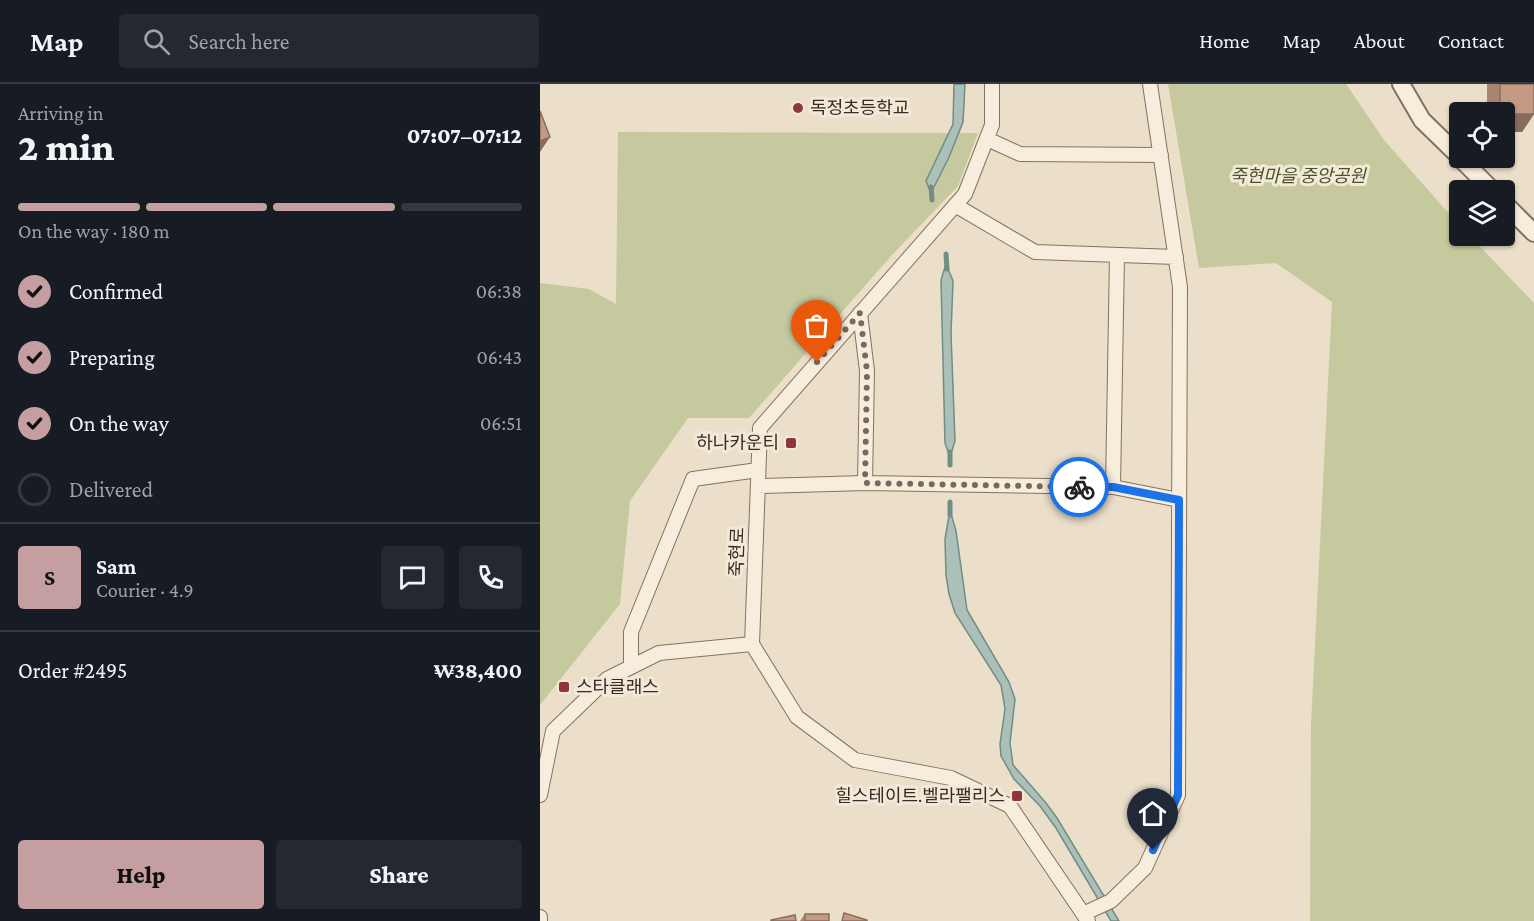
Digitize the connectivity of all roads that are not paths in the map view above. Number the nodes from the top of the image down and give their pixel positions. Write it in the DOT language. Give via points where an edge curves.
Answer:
graph roads {
  1 [pos="992,84"];
  2 [pos="1150,84"];
  3 [pos="1401,84"];
  4 [pos="987,139"];
  5 [pos="1449,146"];
  6 [pos="1161,155"];
  7 [pos="1471,168"];
  8 [pos="1482,180"];
  9 [pos="956,205"];
  10 [pos="1515,214"];
  11 [pos="1534,233"];
  12 [pos="1117,255"];
  13 [pos="1176,257"];
  14 [pos="860,313"];
  15 [pos="758,470"];
  16 [pos="865,483"];
  17 [pos="758,486"];
  18 [pos="1113,487"];
  19 [pos="1179,500"];
  20 [pos="752,644"];
  21 [pos="631,666"];
  22 [pos="540,795"];
  23 [pos="1086,917"];
  1 -- 4 [label="street, 죽현로" via="992,125"];
  2 -- 6 [label="street"];
  3 -- 5 [label="street" via="1422,120"];
  4 -- 6 [label="street" via="1020,154"];
  4 -- 9 [label="street, 죽현로" via="965,194"];
  6 -- 13 [label="street"];
  7 -- 8 [label="street"];
  9 -- 12 [label="street" via="1035,252"];
  9 -- 14 [label="street, 죽현로"];
  10 -- 11 [label="street"];
  12 -- 13 [label="street"];
  12 -- 18 [label="street"];
  13 -- 19 [label="street" via="1180,287"];
  14 -- 15 [label="street, 죽현로" via="760,428"];
  14 -- 16 [label="street" via="867,371"];
  15 -- 17 [label="street, 죽현로"];
  15 -- 21 [label="street" via="693,479 631,632"];
  16 -- 17 [label="street"];
  16 -- 18 [label="street"];
  17 -- 20 [label="street, 죽현로"];
  18 -- 19 [label="street"];
  19 -- 23 [label="street" via="1178,795 1145,868"];
  20 -- 21 [label="street" via="659,653"];
  20 -- 23 [label="street" via="797,717 855,760 951,778 1010,806"];
  21 -- 22 [label="street" via="607,679 553,730"];
}
